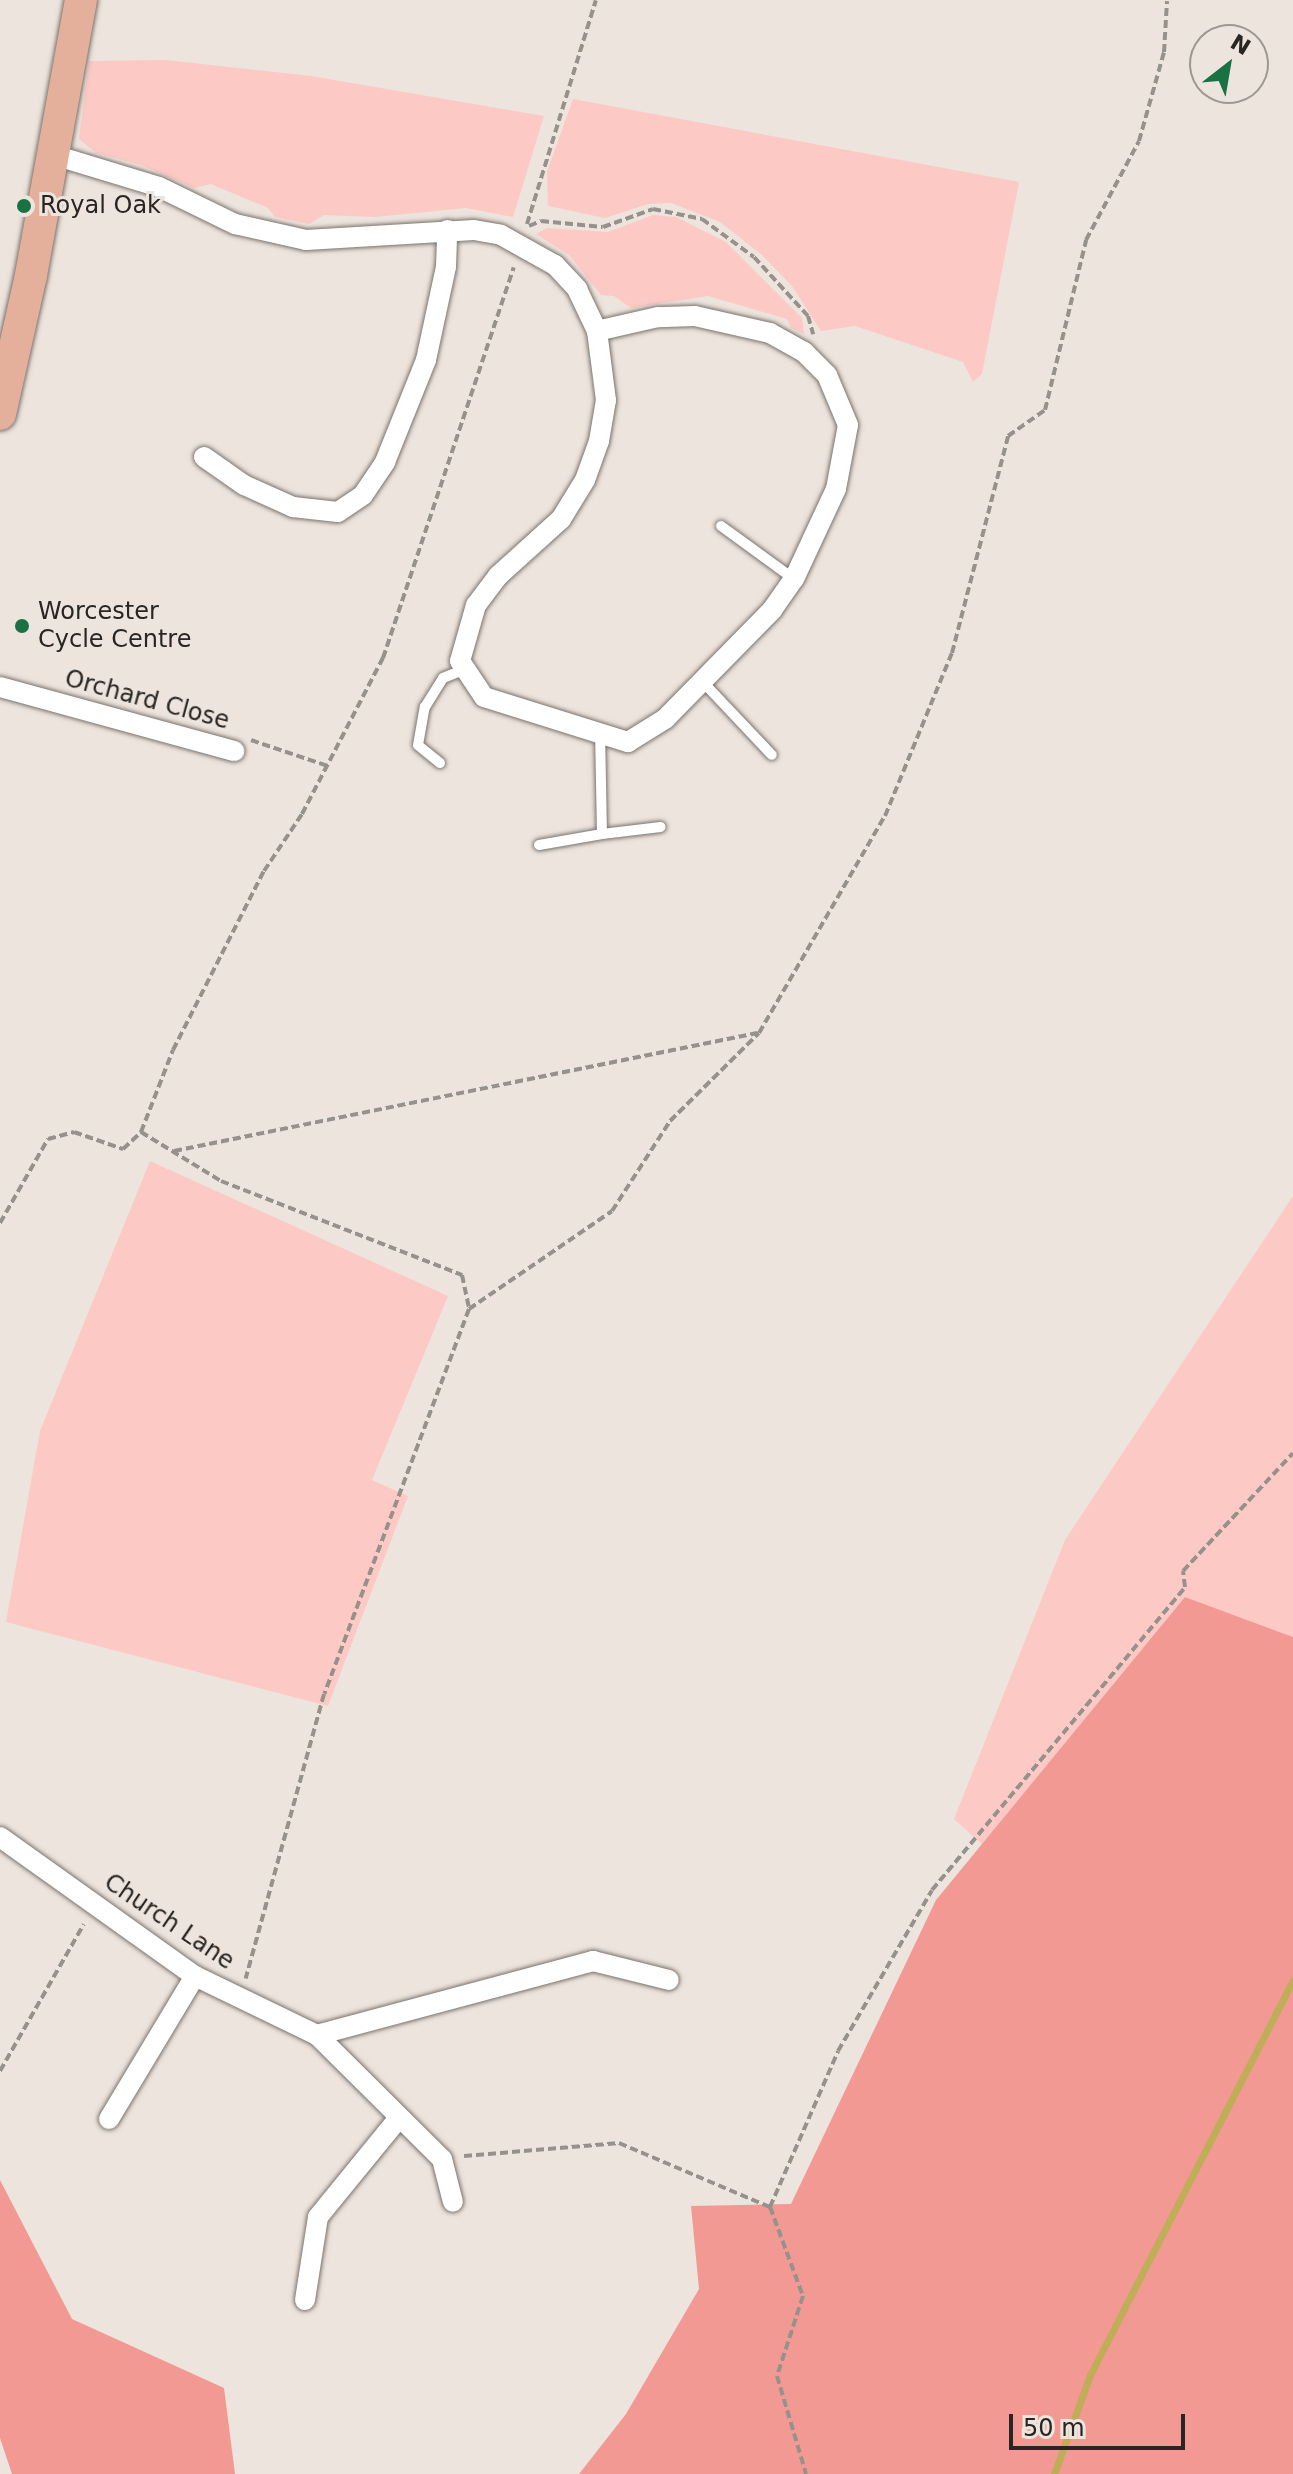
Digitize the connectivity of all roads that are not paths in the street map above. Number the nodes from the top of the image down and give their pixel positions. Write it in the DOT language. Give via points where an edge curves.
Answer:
graph roads {
  1 [pos="81,0"];
  2 [pos="54,155"];
  3 [pos="447,230"];
  4 [pos="597,331"];
  5 [pos="0,414"];
  6 [pos="204,457"];
  7 [pos="721,526"];
  8 [pos="794,579"];
  9 [pos="465,669"];
  10 [pos="700,679"];
  11 [pos="0,687"];
  12 [pos="600,733"];
  13 [pos="234,751"];
  14 [pos="772,755"];
  15 [pos="440,763"];
  16 [pos="661,827"];
  17 [pos="602,834"];
  18 [pos="539,845"];
  19 [pos="0,1837"];
  20 [pos="195,1976"];
  21 [pos="669,1980"];
  22 [pos="317,2035"];
  23 [pos="109,2119"];
  24 [pos="398,2119"];
  25 [pos="453,2202"];
  26 [pos="305,2300"];
  1 -- 2 [label="main road"];
  2 -- 3 [label="street" via="159,187 235,224 306,240"];
  2 -- 5 [label="main road"];
  3 -- 4 [label="street" via="524,236 577,289"];
  3 -- 6 [label="street" via="446,267 426,360 385,462 363,495 338,512 293,507 244,485"];
  4 -- 8 [label="street" via="658,317 695,316 770,333 808,356 827,375 848,425 836,489"];
  4 -- 9 [label="street" via="606,400 585,480 561,519 498,576 476,605 463,635 460,661"];
  7 -- 8 [label="lane"];
  8 -- 10 [label="street" via="772,610"];
  9 -- 12 [label="street" via="484,697"];
  9 -- 15 [label="lane" via="443,678 425,707 418,745"];
  10 -- 12 [label="street" via="647,735 628,742"];
  10 -- 14 [label="lane"];
  11 -- 13 [label="street, Orchard Close"];
  12 -- 17 [label="lane"];
  16 -- 17 [label="lane"];
  17 -- 18 [label="lane"];
  19 -- 20 [label="street, Church Lane"];
  20 -- 22 [label="street, Church Lane"];
  20 -- 23 [label="street"];
  21 -- 22 [label="street" via="593,1961"];
  22 -- 24 [label="street, Church Lane"];
  24 -- 25 [label="street, Church Lane" via="442,2159"];
  24 -- 26 [label="street" via="318,2217"];
}
